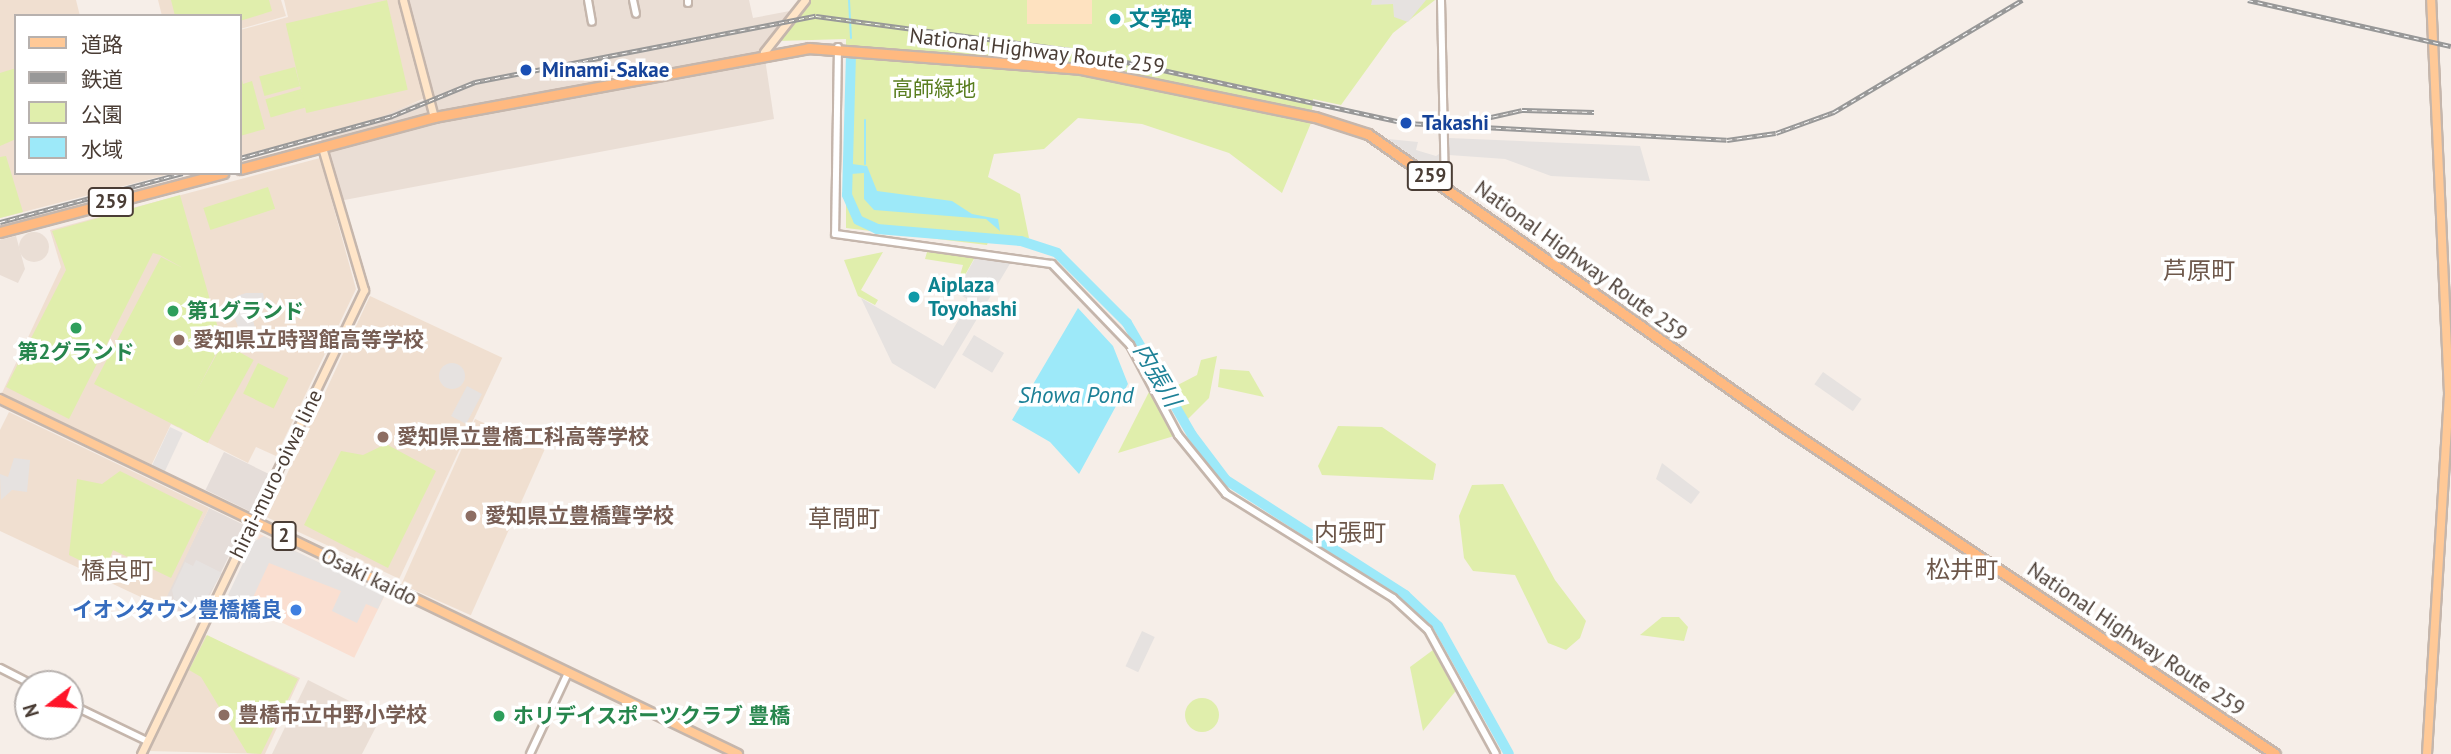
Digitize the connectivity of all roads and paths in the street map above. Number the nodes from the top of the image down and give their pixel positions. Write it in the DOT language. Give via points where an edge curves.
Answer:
graph roads {
  1 [pos="403,0"];
  2 [pos="588,0"];
  3 [pos="633,0"];
  4 [pos="805,0"];
  5 [pos="1441,0"];
  6 [pos="2431,0"];
  7 [pos="636,14"];
  8 [pos="592,22"];
  9 [pos="838,47"];
  10 [pos="764,52"];
  11 [pos="434,117"];
  12 [pos="323,147"];
  13 [pos="242,168"];
  14 [pos="215,175"];
  15 [pos="1445,186"];
  16 [pos="0,232"];
  17 [pos="0,399"];
  18 [pos="253,522"];
  19 [pos="568,673"];
  20 [pos="84,711"];
  21 [pos="147,741"];
  22 [pos="141,754"];
  23 [pos="530,754"];
  24 [pos="738,754"];
  25 [pos="1496,754"];
  26 [pos="2275,754"];
  27 [pos="2427,754"];
  1 -- 11 [label="main road"];
  2 -- 8 [label="street"];
  3 -- 7 [label="street"];
  4 -- 10 [label="main road"];
  5 -- 15 [label="street"];
  6 -- 27 [label="main road" via="2449,393"];
  9 -- 10 [label="highway, National Highway Route 259 / 259"];
  9 -- 15 [label="highway, National Highway Route 259 / 259" via="1081,69 1191,88 1368,134"];
  9 -- 25 [label="street" via="835,234 1052,264 1130,345 1178,435 1226,494 1393,598 1427,630"];
  10 -- 11 [label="highway, National Highway Route 259 / 259"];
  11 -- 12 [label="highway, National Highway Route 259 / 259"];
  12 -- 13 [label="highway, National Highway Route 259 / 259"];
  12 -- 18 [label="main road, hirai-muro-oiwa line" via="365,290"];
  14 -- 16 [label="highway, 259"];
  15 -- 26 [label="highway, National Highway Route 259 / 259" via="1783,426"];
  17 -- 18 [label="main road, Osaki kaido / 2"];
  18 -- 19 [label="main road, Osaki kaido / 2"];
  18 -- 21 [label="main road, hirai-muro-oiwa line"];
  19 -- 23 [label="street"];
  19 -- 24 [label="main road, Osaki kaido / 2"];
  20 -- 21 [label="street"];
  21 -- 22 [label="main road, hirai-muro-oiwa line"];
}
